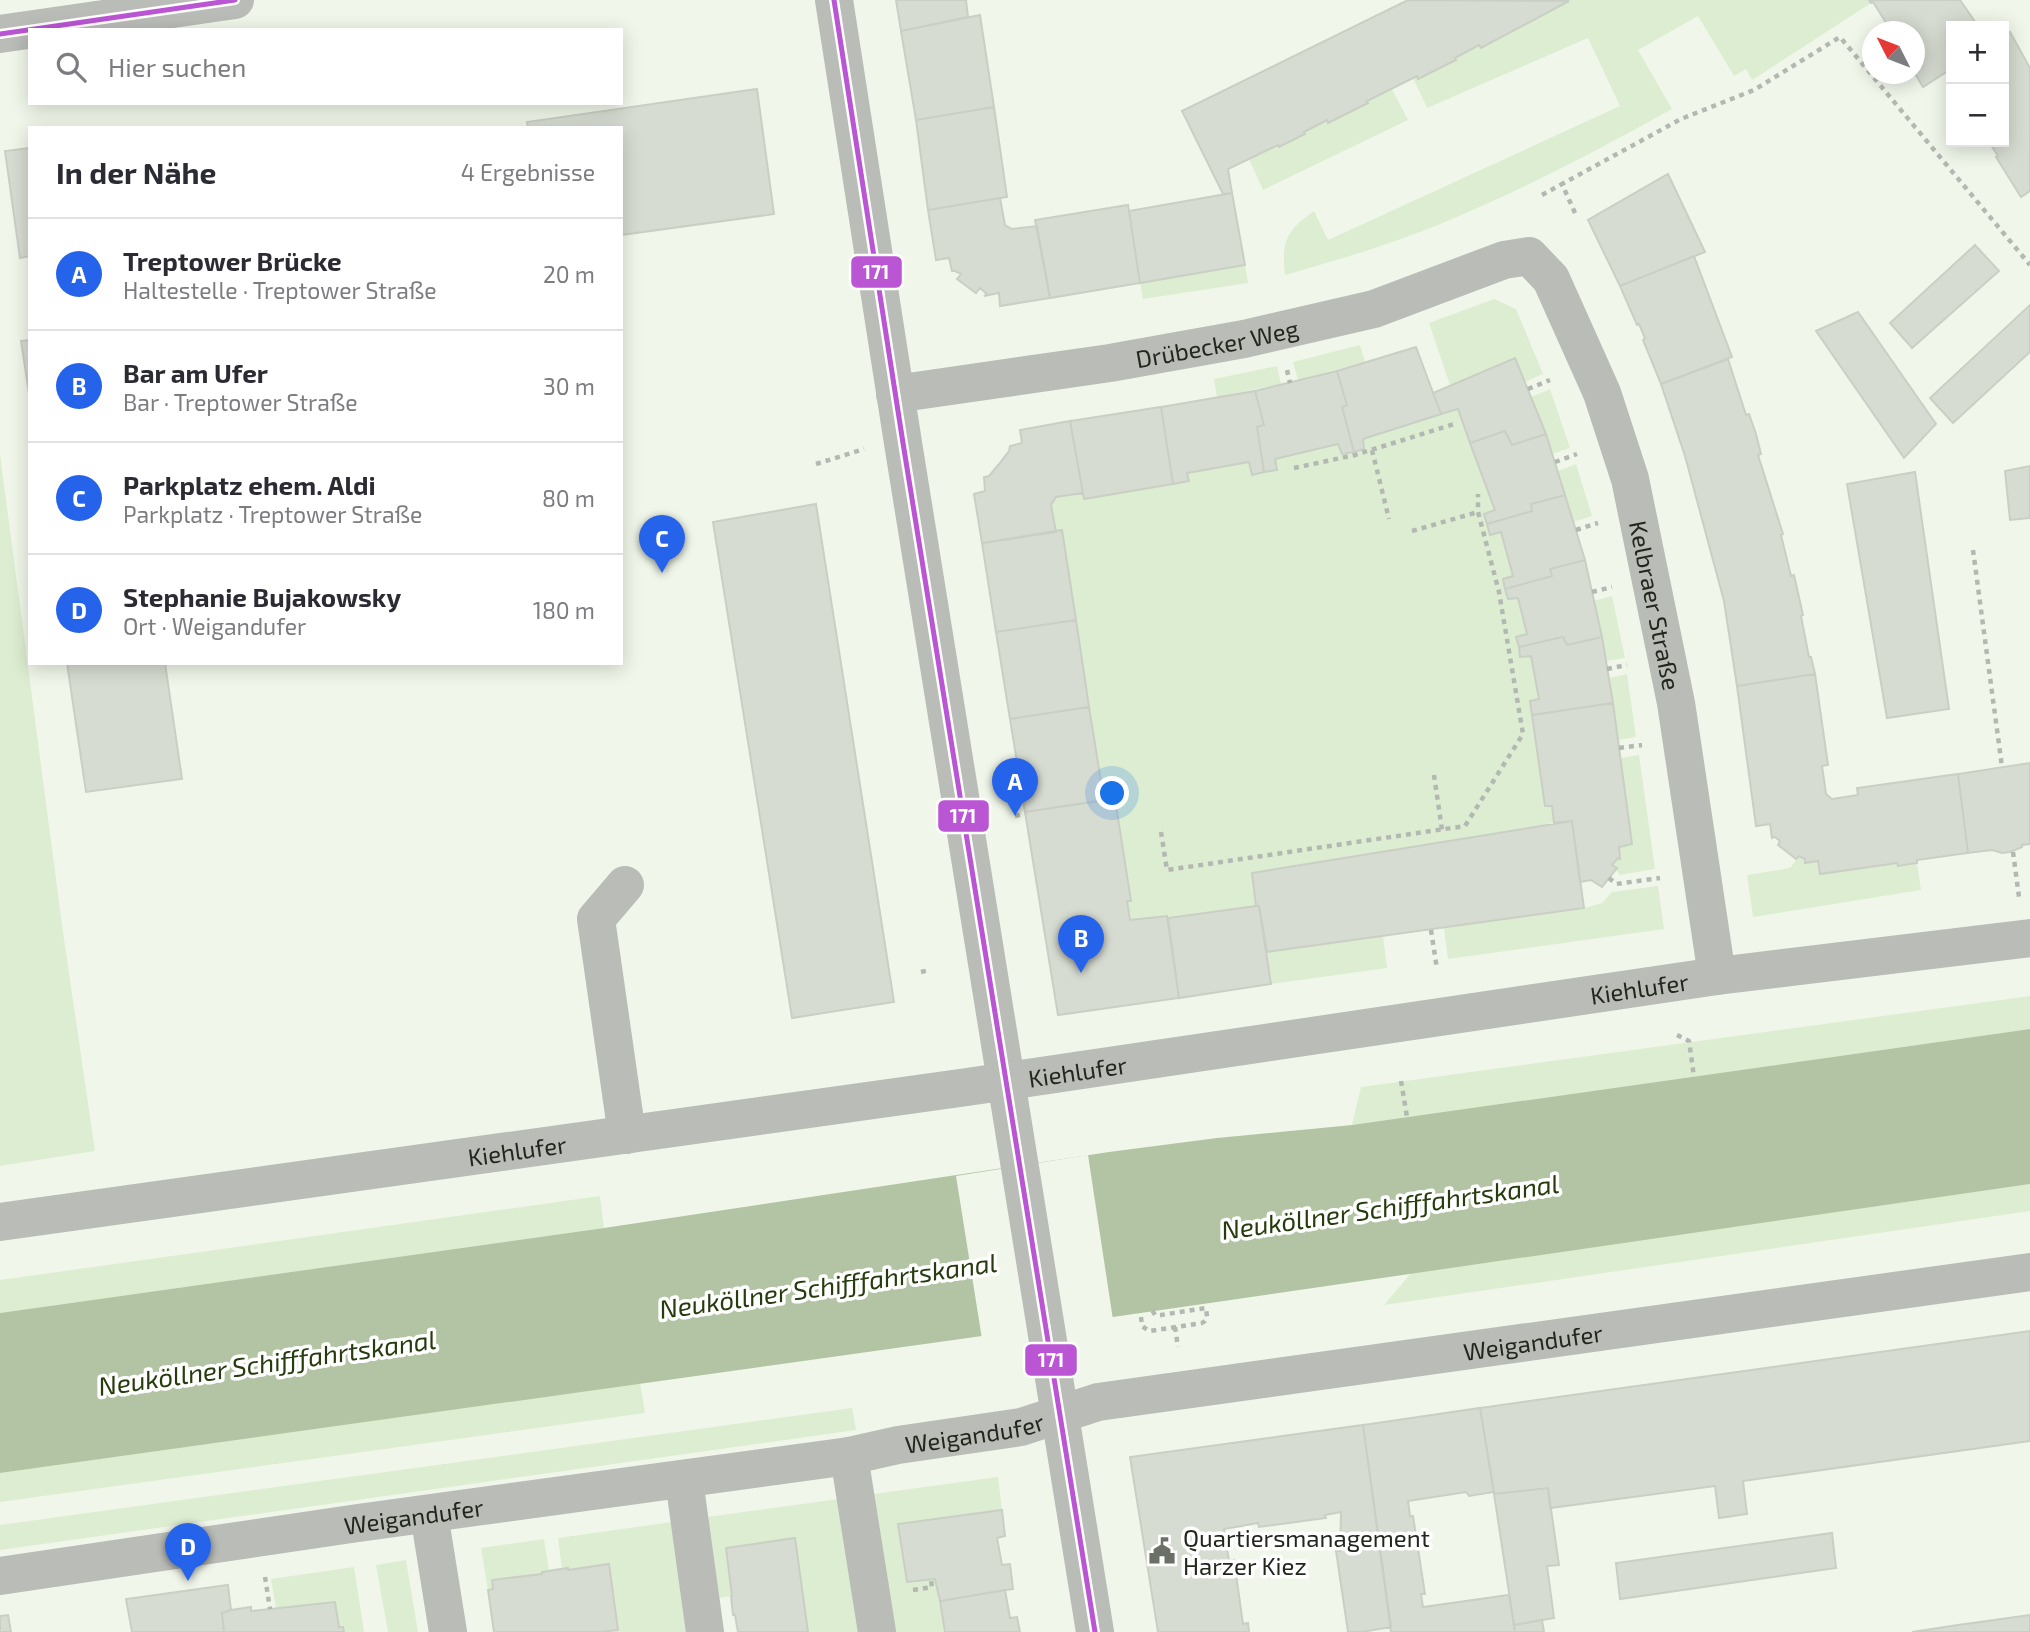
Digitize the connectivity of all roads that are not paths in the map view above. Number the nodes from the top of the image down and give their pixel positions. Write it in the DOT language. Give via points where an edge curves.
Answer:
graph roads {
  1 [pos="834,0"];
  2 [pos="216,1"];
  3 [pos="39,28"];
  4 [pos="28,30"];
  5 [pos="0,34"];
  6 [pos="1529,256"];
  7 [pos="895,394"];
  8 [pos="625,885"];
  9 [pos="2030,938"];
  10 [pos="1717,976"];
  11 [pos="1006,1082"];
  12 [pos="627,1135"];
  13 [pos="0,1222"];
  14 [pos="2030,1272"];
  15 [pos="1061,1415"];
  16 [pos="849,1456"];
  17 [pos="684,1480"];
  18 [pos="429,1514"];
  19 [pos="0,1576"];
  20 [pos="448,1632"];
  21 [pos="705,1632"];
  22 [pos="877,1632"];
  23 [pos="1096,1632"];
  1 -- 7 [label="street"];
  2 -- 3 [label="street"];
  4 -- 5 [label="street"];
  6 -- 7 [label="street, Drübecker Weg" via="1504,260 1374,309 1244,339"];
  6 -- 10 [label="street, Kelbraer Straße" via="1551,279 1602,393 1630,479 1676,703"];
  7 -- 11 [label="street"];
  8 -- 12 [label="street" via="596,919"];
  9 -- 10 [label="street, Kiehlufer"];
  10 -- 11 [label="street, Kiehlufer"];
  11 -- 12 [label="street, Kiehlufer"];
  11 -- 15 [label="street"];
  12 -- 13 [label="street, Kiehlufer"];
  14 -- 15 [label="street, Weigandufer" via="1098,1402"];
  15 -- 16 [label="street, Weigandufer" via="1021,1427"];
  15 -- 23 [label="street"];
  16 -- 17 [label="street, Weigandufer"];
  16 -- 22 [label="street"];
  17 -- 18 [label="street, Weigandufer"];
  17 -- 21 [label="street"];
  18 -- 19 [label="street, Weigandufer"];
  18 -- 20 [label="street"];
}
